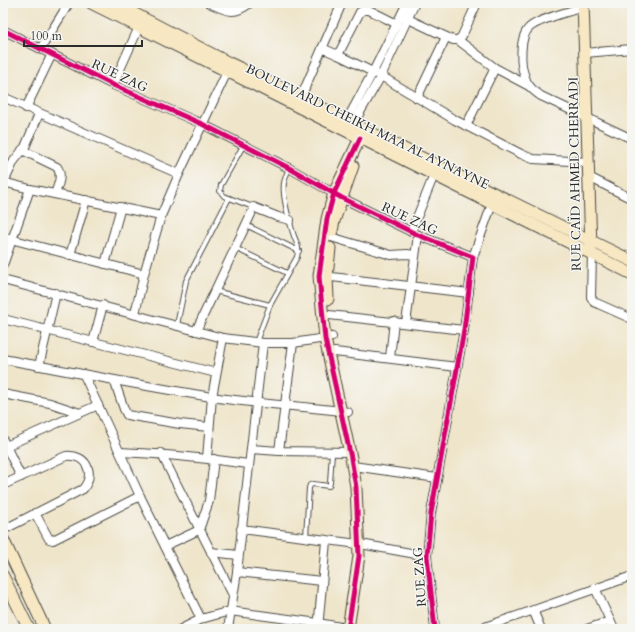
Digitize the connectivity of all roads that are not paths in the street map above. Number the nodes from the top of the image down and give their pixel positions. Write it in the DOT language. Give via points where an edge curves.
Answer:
graph roads {
  1 [pos="69,3"];
  2 [pos="91,3"];
  3 [pos="210,3"];
  4 [pos="250,3"];
  5 [pos="342,3"];
  6 [pos="407,3"];
  7 [pos="415,3"];
  8 [pos="477,3"];
  9 [pos="583,5"];
  10 [pos="115,6"];
  11 [pos="404,17"];
  12 [pos="397,24"];
  13 [pos="139,27"];
  14 [pos="3,30"];
  15 [pos="446,37"];
  16 [pos="458,40"];
  17 [pos="42,48"];
  18 [pos="322,48"];
  19 [pos="632,49"];
  20 [pos="52,54"];
  21 [pos="338,54"];
  22 [pos="585,54"];
  23 [pos="495,68"];
  24 [pos="227,72"];
  25 [pos="377,74"];
  26 [pos="113,85"];
  27 [pos="530,87"];
  28 [pos="3,97"];
  29 [pos="301,97"];
  30 [pos="417,98"];
  31 [pos="26,108"];
  32 [pos="39,114"];
  33 [pos="587,117"];
  34 [pos="351,123"];
  35 [pos="202,124"];
  36 [pos="466,126"];
  37 [pos="632,139"];
  38 [pos="360,142"];
  39 [pos="243,146"];
  40 [pos="22,150"];
  41 [pos="589,162"];
  42 [pos="289,168"];
  43 [pos="179,174"];
  44 [pos="434,175"];
  45 [pos="589,177"];
  46 [pos="3,182"];
  47 [pos="30,189"];
  48 [pos="55,194"];
  49 [pos="338,195"];
  50 [pos="229,198"];
  51 [pos="632,199"];
  52 [pos="86,200"];
  53 [pos="492,204"];
  54 [pos="121,207"];
  55 [pos="252,210"];
  56 [pos="161,216"];
  57 [pos="290,220"];
  58 [pos="245,225"];
  59 [pos="414,234"];
  60 [pos="3,237"];
  61 [pos="331,237"];
  62 [pos="12,239"];
  63 [pos="591,240"];
  64 [pos="234,247"];
  65 [pos="299,251"];
  66 [pos="592,253"];
  67 [pos="70,255"];
  68 [pos="415,255"];
  69 [pos="473,257"];
  70 [pos="632,262"];
  71 [pos="105,264"];
  72 [pos="3,265"];
  73 [pos="287,273"];
  74 [pos="144,274"];
  75 [pos="632,274"];
  76 [pos="323,276"];
  77 [pos="3,280"];
  78 [pos="412,286"];
  79 [pos="214,290"];
  80 [pos="469,292"];
  81 [pos="56,293"];
  82 [pos="270,305"];
  83 [pos="103,306"];
  84 [pos="135,314"];
  85 [pos="329,315"];
  86 [pos="3,319"];
  87 [pos="632,319"];
  88 [pos="394,322"];
  89 [pos="406,323"];
  90 [pos="177,326"];
  91 [pos="464,330"];
  92 [pos="47,331"];
  93 [pos="196,331"];
  94 [pos="223,338"];
  95 [pos="328,338"];
  96 [pos="93,342"];
  97 [pos="259,343"];
  98 [pos="293,343"];
  99 [pos="335,352"];
  100 [pos="390,358"];
  101 [pos="3,359"];
  102 [pos="40,366"];
  103 [pos="457,367"];
  104 [pos="216,373"];
  105 [pos="84,375"];
  106 [pos="114,380"];
  107 [pos="3,394"];
  108 [pos="212,397"];
  109 [pos="256,404"];
  110 [pos="98,405"];
  111 [pos="286,406"];
  112 [pos="344,412"];
  113 [pos="80,413"];
  114 [pos="210,427"];
  115 [pos="4,443"];
  116 [pos="251,449"];
  117 [pos="279,451"];
  118 [pos="120,452"];
  119 [pos="332,452"];
  120 [pos="350,452"];
  121 [pos="161,454"];
  122 [pos="210,458"];
  123 [pos="248,464"];
  124 [pos="357,467"];
  125 [pos="21,477"];
  126 [pos="436,478"];
  127 [pos="3,485"];
  128 [pos="140,496"];
  129 [pos="35,513"];
  130 [pos="241,529"];
  131 [pos="3,530"];
  132 [pos="199,530"];
  133 [pos="306,538"];
  134 [pos="3,539"];
  135 [pos="326,541"];
  136 [pos="362,545"];
  137 [pos="165,546"];
  138 [pos="211,552"];
  139 [pos="238,555"];
  140 [pos="427,556"];
  141 [pos="237,572"];
  142 [pos="632,576"];
  143 [pos="322,580"];
  144 [pos="4,581"];
  145 [pos="26,587"];
  146 [pos="595,588"];
  147 [pos="12,594"];
  148 [pos="233,595"];
  149 [pos="533,610"];
  150 [pos="230,611"];
  151 [pos="201,619"];
  152 [pos="610,621"];
  153 [pos="318,626"];
  154 [pos="29,629"];
  155 [pos="45,629"];
  156 [pos="181,629"];
  157 [pos="228,629"];
  158 [pos="351,629"];
  159 [pos="435,629"];
  160 [pos="479,629"];
  161 [pos="541,629"];
  162 [pos="588,629"];
  163 [pos="614,629"];
  1 -- 17 [label="street"];
  2 -- 10 [label="street, BOULEVARD CHEIKH MAA AL AYNAYNE"];
  3 -- 4 [label="street" via="229,11 242,9"];
  5 -- 18 [label="street"];
  6 -- 11 [label="street"];
  7 -- 11 [label="street"];
  8 -- 16 [label="street"];
  9 -- 22 [label="street, RUE CAÏD AHMED CHERRADI"];
  9 -- 27 [label="street" via="535,23 526,32 522,59 525,78"];
  10 -- 13 [label="street, BOULEVARD CHEIKH MAA AL AYNAYNE"];
  10 -- 29 [label="street, BOULEVARD CHEIKH MAA AL AYNAYNE"];
  11 -- 12 [label="street"];
  11 -- 15 [label="street"];
  11 -- 25 [label="street"];
  12 -- 21 [label="street" via="368,10 360,12"];
  12 -- 25 [label="street"];
  13 -- 24 [label="street, BOULEVARD CHEIKH MAA AL AYNAYNE"];
  13 -- 26 [label="street"];
  14 -- 17 [label="street, RUE ZAG"];
  15 -- 16 [label="street"];
  15 -- 30 [label="street"];
  16 -- 23 [label="street"];
  17 -- 20 [label="street, RUE ZAG"];
  18 -- 21 [label="street"];
  18 -- 29 [label="street"];
  19 -- 22 [label="street"];
  20 -- 26 [label="street, RUE ZAG"];
  20 -- 31 [label="street"];
  21 -- 25 [label="street"];
  22 -- 33 [label="street, RUE CAÏD AHMED CHERRADI"];
  23 -- 27 [label="street"];
  23 -- 36 [label="street"];
  24 -- 35 [label="street"];
  24 -- 38 [label="street, BOULEVARD CHEIKH MAA AL AYNAYNE"];
  25 -- 30 [label="street"];
  25 -- 34 [label="street" via="359,114"];
  26 -- 35 [label="street, RUE ZAG"];
  27 -- 33 [label="street" via="545,98"];
  28 -- 31 [label="street"];
  29 -- 34 [label="street, BOULEVARD CHEIKH MAA AL AYNAYNE"];
  30 -- 36 [label="street"];
  31 -- 32 [label="street"];
  32 -- 40 [label="street"];
  32 -- 43 [label="street"];
  33 -- 37 [label="street"];
  33 -- 41 [label="street, RUE CAÏD AHMED CHERRADI"];
  34 -- 63 [label="street, BOULEVARD CHEIKH MAA AL AYNAYNE"];
  35 -- 39 [label="street, RUE ZAG"];
  35 -- 43 [label="street"];
  36 -- 41 [label="street" via="533,159"];
  38 -- 44 [label="street, BOULEVARD CHEIKH MAA AL AYNAYNE"];
  38 -- 49 [label="street"];
  39 -- 42 [label="street, RUE ZAG"];
  39 -- 50 [label="lane" via="221,185 220,190"];
  40 -- 46 [label="street"];
  40 -- 48 [label="street" via="58,167 60,181"];
  41 -- 45 [label="street, RUE CAÏD AHMED CHERRADI"];
  42 -- 49 [label="street, RUE ZAG"];
  42 -- 57 [label="lane" via="284,188"];
  43 -- 56 [label="street"];
  44 -- 53 [label="street, BOULEVARD CHEIKH MAA AL AYNAYNE"];
  44 -- 59 [label="street"];
  45 -- 51 [label="street"];
  45 -- 63 [label="street, RUE CAÏD AHMED CHERRADI"];
  46 -- 47 [label="street"];
  47 -- 48 [label="street"];
  47 -- 62 [label="street"];
  48 -- 52 [label="street"];
  49 -- 59 [label="street, RUE ZAG"];
  49 -- 61 [label="street"];
  49 -- 76 [label="street" via="327,219"];
  50 -- 55 [label="lane"];
  50 -- 90 [label="lane" via="186,281"];
  52 -- 54 [label="street"];
  52 -- 67 [label="street"];
  53 -- 66 [label="street, BOULEVARD CHEIKH MAA AL AYNAYNE"];
  53 -- 69 [label="street"];
  54 -- 56 [label="street"];
  54 -- 71 [label="street"];
  55 -- 57 [label="street"];
  55 -- 58 [label="street"];
  56 -- 74 [label="street"];
  57 -- 65 [label="lane"];
  58 -- 64 [label="street"];
  58 -- 65 [label="lane"];
  59 -- 68 [label="street"];
  59 -- 69 [label="street, RUE ZAG"];
  60 -- 62 [label="street"];
  61 -- 68 [label="street" via="391,255"];
  61 -- 76 [label="street"];
  62 -- 67 [label="street"];
  62 -- 72 [label="street"];
  63 -- 66 [label="street, RUE CAÏD AHMED CHERRADI"];
  63 -- 70 [label="street, BOULEVARD CHEIKH MAA AL AYNAYNE"];
  64 -- 73 [label="lane"];
  64 -- 79 [label="street"];
  65 -- 73 [label="lane"];
  66 -- 75 [label="street, BOULEVARD CHEIKH MAA AL AYNAYNE"];
  66 -- 87 [label="street, RUE CAÏD AHMED CHERRADI" via="591,297 594,302"];
  67 -- 71 [label="street"];
  68 -- 78 [label="street"];
  69 -- 80 [label="street, RUE ZAG"];
  71 -- 74 [label="street"];
  73 -- 82 [label="lane"];
  74 -- 84 [label="street"];
  76 -- 78 [label="street"];
  76 -- 85 [label="street"];
  76 -- 95 [label="street"];
  77 -- 81 [label="street"];
  78 -- 80 [label="street"];
  78 -- 89 [label="street"];
  79 -- 82 [label="lane"];
  79 -- 93 [label="street"];
  80 -- 91 [label="street, RUE ZAG"];
  81 -- 83 [label="street"];
  81 -- 92 [label="street"];
  82 -- 97 [label="lane"];
  83 -- 84 [label="street"];
  83 -- 96 [label="street"];
  84 -- 90 [label="street"];
  85 -- 88 [label="street"];
  85 -- 95 [label="street"];
  86 -- 92 [label="street"];
  88 -- 89 [label="street"];
  88 -- 100 [label="street"];
  89 -- 91 [label="street"];
  90 -- 93 [label="street"];
  91 -- 103 [label="street, RUE ZAG"];
  92 -- 96 [label="street"];
  92 -- 102 [label="street"];
  93 -- 94 [label="street"];
  94 -- 97 [label="street"];
  94 -- 104 [label="street"];
  95 -- 98 [label="street"];
  95 -- 99 [label="street"];
  95 -- 112 [label="street"];
  96 -- 104 [label="street"];
  97 -- 98 [label="street"];
  97 -- 109 [label="street"];
  98 -- 111 [label="street"];
  99 -- 100 [label="street"];
  99 -- 112 [label="street"];
  100 -- 103 [label="street"];
  101 -- 102 [label="street"];
  102 -- 105 [label="street"];
  103 -- 126 [label="street, RUE ZAG"];
  104 -- 108 [label="street"];
  105 -- 106 [label="street"];
  105 -- 110 [label="street"];
  106 -- 108 [label="street"];
  106 -- 114 [label="street" via="127,415"];
  107 -- 113 [label="street" via="50,402"];
  108 -- 109 [label="street"];
  108 -- 114 [label="street"];
  109 -- 111 [label="street"];
  109 -- 116 [label="street"];
  110 -- 113 [label="street"];
  110 -- 118 [label="street"];
  111 -- 112 [label="street"];
  111 -- 117 [label="street"];
  112 -- 120 [label="street"];
  112 -- 124 [label="street"];
  113 -- 115 [label="street"];
  114 -- 122 [label="street"];
  115 -- 125 [label="street"];
  116 -- 117 [label="street"];
  116 -- 123 [label="street"];
  117 -- 119 [label="street"];
  118 -- 121 [label="street"];
  118 -- 128 [label="street"];
  119 -- 120 [label="street"];
  119 -- 133 [label="lane" via="330,484 314,484 309,488"];
  120 -- 124 [label="street"];
  121 -- 122 [label="street"];
  121 -- 132 [label="street"];
  122 -- 123 [label="street"];
  122 -- 132 [label="street" via="210,501"];
  123 -- 130 [label="street"];
  124 -- 126 [label="street"];
  124 -- 136 [label="street" via="356,487"];
  125 -- 127 [label="street"];
  125 -- 129 [label="street" via="72,455 78,457 89,469 90,478 83,489"];
  126 -- 140 [label="street, RUE ZAG"];
  128 -- 129 [label="street" via="53,540 49,539"];
  128 -- 137 [label="street"];
  129 -- 131 [label="street"];
  130 -- 133 [label="street"];
  130 -- 139 [label="street"];
  132 -- 137 [label="street"];
  132 -- 138 [label="street"];
  133 -- 135 [label="street"];
  134 -- 145 [label="street"];
  135 -- 136 [label="street"];
  135 -- 143 [label="street"];
  136 -- 140 [label="street"];
  136 -- 158 [label="street"];
  137 -- 151 [label="street"];
  138 -- 139 [label="street"];
  138 -- 148 [label="street"];
  139 -- 141 [label="street"];
  140 -- 159 [label="street, RUE ZAG"];
  141 -- 143 [label="street"];
  141 -- 148 [label="street"];
  142 -- 146 [label="street"];
  143 -- 153 [label="street"];
  144 -- 147 [label="street"];
  145 -- 147 [label="street"];
  145 -- 155 [label="street"];
  146 -- 149 [label="street"];
  146 -- 152 [label="street"];
  147 -- 154 [label="street"];
  148 -- 150 [label="street"];
  149 -- 160 [label="street"];
  149 -- 161 [label="street"];
  150 -- 151 [label="street"];
  150 -- 153 [label="street"];
  150 -- 157 [label="street"];
  151 -- 156 [label="street"];
  152 -- 162 [label="street"];
  152 -- 163 [label="street"];
  153 -- 158 [label="street"];
}
